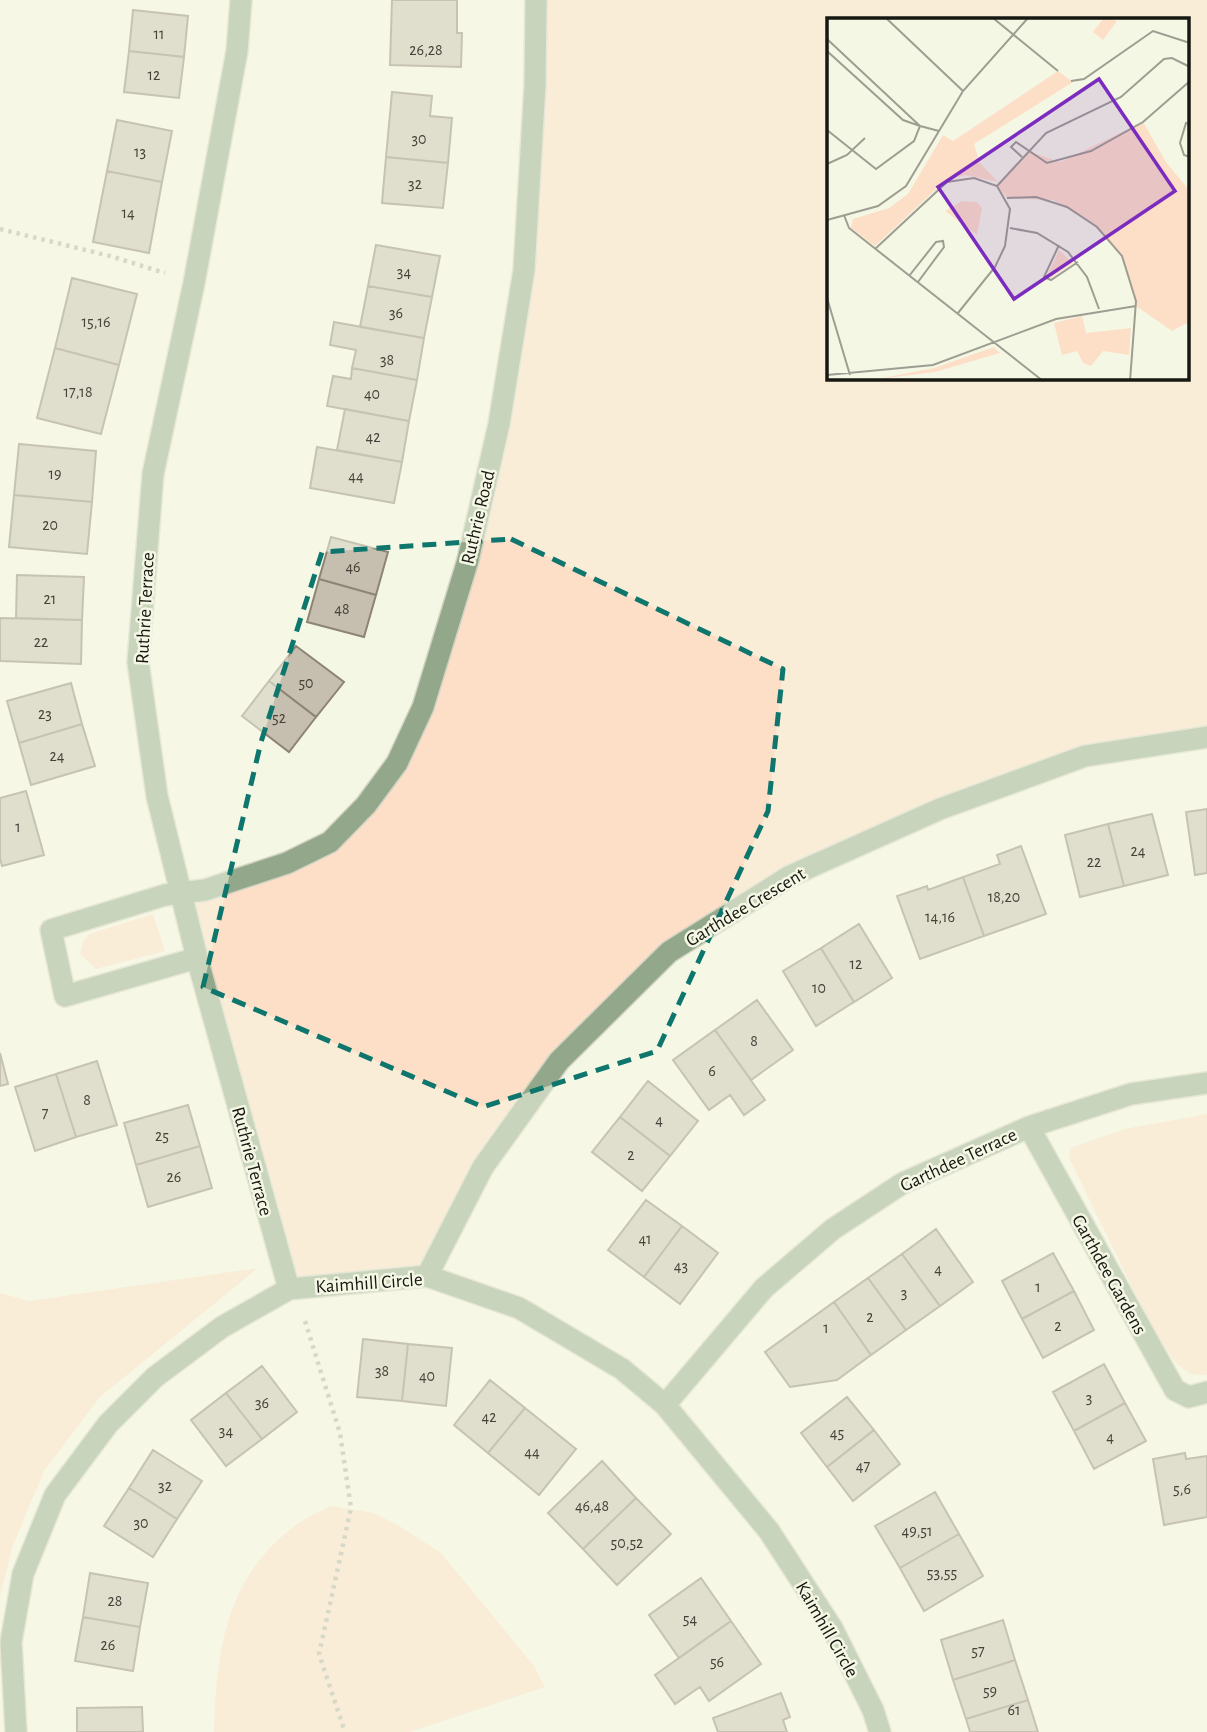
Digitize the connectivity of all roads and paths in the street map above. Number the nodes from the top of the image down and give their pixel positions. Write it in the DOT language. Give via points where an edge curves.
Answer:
graph roads {
  1 [pos="241,0"];
  2 [pos="537,0"];
  3 [pos="0,229"];
  4 [pos="194,283"];
  5 [pos="1207,737"];
  6 [pos="181,893"];
  7 [pos="197,958"];
  8 [pos="1207,1083"];
  9 [pos="1029,1128"];
  10 [pos="427,1276"];
  11 [pos="289,1289"];
  12 [pos="1207,1392"];
  13 [pos="665,1405"];
  14 [pos="16,1732"];
  15 [pos="345,1732"];
  16 [pos="880,1732"];
  1 -- 4 [label="street, Ruthrie Terrace" via="237,51"];
  2 -- 6 [label="street, Ruthrie Road" via="524,270 499,424 468,560 423,707 397,762 366,805 330,842 287,863 205,890"];
  3 -- 4 [label="path"];
  4 -- 6 [label="street, Ruthrie Terrace" via="153,474 138,662 157,796"];
  5 -- 10 [label="street, Garthdee Crescent" via="1085,756 940,809 790,876 669,952 559,1062 483,1167"];
  6 -- 7 [label="street, Ruthrie Terrace"];
  6 -- 7 [label="street, Ruthrie Road" via="51,930 65,996"];
  7 -- 11 [label="street, Ruthrie Terrace"];
  8 -- 9 [label="street, Garthdee Terrace" via="1131,1094"];
  9 -- 12 [label="street, Garthdee Gardens" via="1175,1390 1189,1397"];
  9 -- 13 [label="street, Garthdee Terrace" via="903,1183 833,1229 764,1288"];
  10 -- 11 [label="street, Kaimhill Circle"];
  10 -- 13 [label="street, Kaimhill Circle" via="519,1308 622,1369"];
  11 -- 14 [label="street, Kaimhill Circle" via="222,1327 155,1377 108,1424 55,1495 23,1574 11,1642"];
  11 -- 15 [label="path" via="304,1319 340,1433 351,1508 319,1654"];
  13 -- 16 [label="street, Kaimhill Circle" via="769,1531 832,1628"];
}
